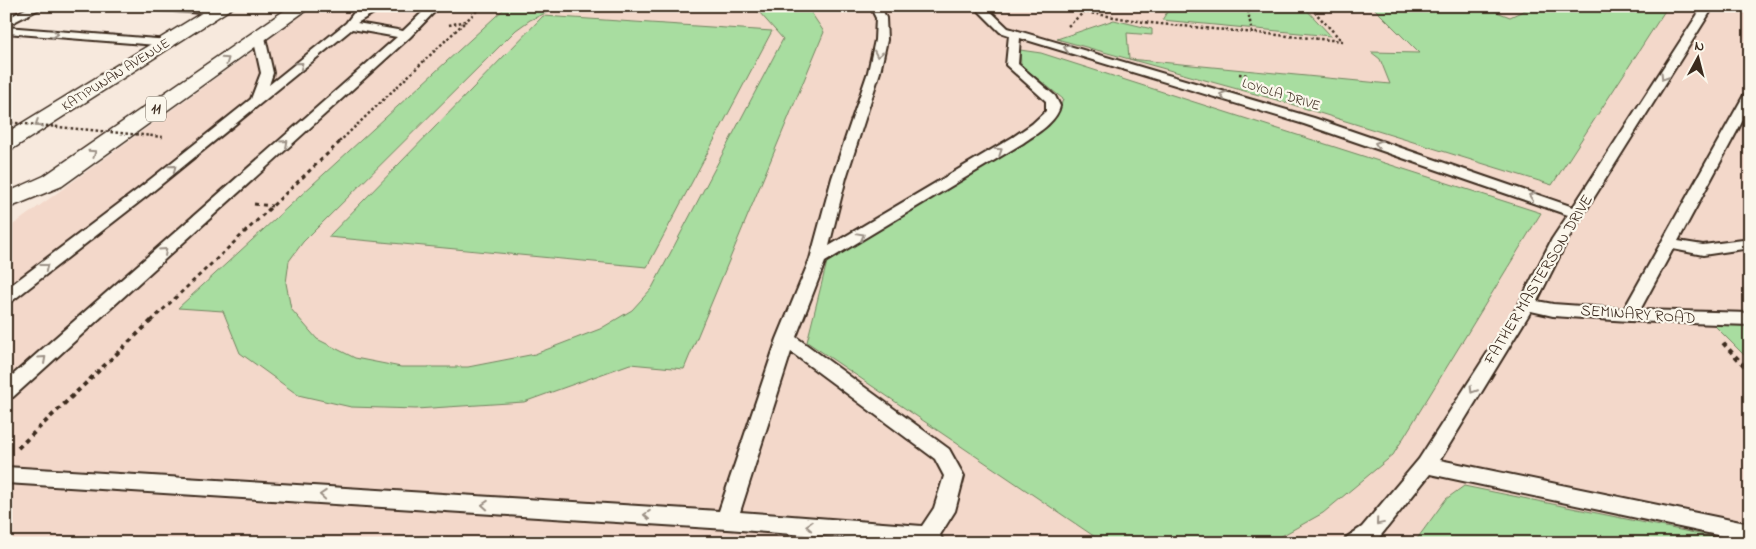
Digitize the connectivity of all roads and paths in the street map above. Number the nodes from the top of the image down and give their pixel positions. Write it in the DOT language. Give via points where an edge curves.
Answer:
graph roads {
  1 [pos="40,6"];
  2 [pos="143,6"];
  3 [pos="302,6"];
  4 [pos="365,6"];
  5 [pos="380,6"];
  6 [pos="435,6"];
  7 [pos="875,6"];
  8 [pos="979,6"];
  9 [pos="1095,6"];
  10 [pos="1109,6"];
  11 [pos="1165,6"];
  12 [pos="1247,6"];
  13 [pos="1309,6"];
  14 [pos="1709,6"];
  15 [pos="222,9"];
  16 [pos="1162,10"];
  17 [pos="1105,11"];
  18 [pos="1084,12"];
  19 [pos="466,21"];
  20 [pos="353,22"];
  21 [pos="1072,23"];
  22 [pos="6,24"];
  23 [pos="6,30"];
  24 [pos="1252,32"];
  25 [pos="1015,34"];
  26 [pos="406,35"];
  27 [pos="259,37"];
  28 [pos="168,43"];
  29 [pos="1750,95"];
  30 [pos="256,100"];
  31 [pos="6,122"];
  32 [pos="163,137"];
  33 [pos="6,143"];
  34 [pos="52,181"];
  35 [pos="6,202"];
  36 [pos="1578,213"];
  37 [pos="6,222"];
  38 [pos="1750,241"];
  39 [pos="1670,244"];
  40 [pos="818,259"];
  41 [pos="6,297"];
  42 [pos="1527,304"];
  43 [pos="1629,315"];
  44 [pos="1701,319"];
  45 [pos="1750,320"];
  46 [pos="786,339"];
  47 [pos="1750,372"];
  48 [pos="6,392"];
  49 [pos="12,455"];
  50 [pos="1426,465"];
  51 [pos="6,475"];
  52 [pos="727,520"];
  53 [pos="1750,533"];
  54 [pos="931,539"];
  55 [pos="1355,543"];
  1 -- 22 [label="lane"];
  2 -- 15 [label="lane"];
  3 -- 27 [label="main road, 11"];
  4 -- 20 [label="lane"];
  5 -- 20 [label="lane"];
  6 -- 26 [label="lane"];
  7 -- 40 [label="lane, one-way" via="880,18 881,40 874,72 839,178"];
  8 -- 25 [label="lane, LOYOLA DRIVE" via="1004,30"];
  9 -- 17 [label="path"];
  10 -- 17 [label="path"];
  11 -- 16 [label="path"];
  12 -- 24 [label="path"];
  13 -- 24 [label="path" via="1342,40"];
  14 -- 36 [label="lane, FATHER MASTERSON DRIVE, one-way"];
  15 -- 28 [label="main road, KATIPUNAN AVENUE"];
  17 -- 18 [label="path"];
  18 -- 21 [label="path"];
  18 -- 24 [label="path" via="1150,24"];
  19 -- 49 [label="path"];
  20 -- 26 [label="lane"];
  30 -- 20 [label="lane, one-way"];
  23 -- 28 [label="lane, one-way"];
  36 -- 25 [label="lane, LOYOLA DRIVE, one-way" via="1309,121"];
  40 -- 25 [label="lane, one-way" via="879,226 996,154 1044,121 1053,111 1051,100 1012,65"];
  48 -- 26 [label="lane, one-way"];
  27 -- 30 [label="lane" via="267,73"];
  34 -- 27 [label="main road, 11, one-way"];
  28 -- 33 [label="main road, KATIPUNAN AVENUE, one-way"];
  29 -- 39 [label="lane"];
  41 -- 30 [label="lane, one-way"];
  31 -- 32 [label="path, bridge"];
  34 -- 35 [label="main road, 11"];
  34 -- 37 [label="main road, 11" via="32,204"];
  36 -- 42 [label="lane, FATHER MASTERSON DRIVE" via="1560,239"];
  38 -- 39 [label="lane" via="1748,244 1703,250"];
  39 -- 43 [label="lane"];
  40 -- 46 [label="lane"];
  42 -- 43 [label="lane, SEMINARY ROAD" via="1553,310"];
  42 -- 50 [label="lane, FATHER MASTERSON DRIVE, one-way"];
  43 -- 44 [label="lane, SEMINARY ROAD"];
  44 -- 45 [label="lane, SEMINARY ROAD"];
  44 -- 47 [label="path"];
  46 -- 52 [label="lane"];
  46 -- 54 [label="lane" via="942,454 954,476 944,511"];
  50 -- 53 [label="lane"];
  50 -- 55 [label="lane, FATHER MASTERSON DRIVE, one-way" via="1370,533"];
  52 -- 51 [label="lane, one-way"];
  54 -- 52 [label="lane, one-way"];
}
